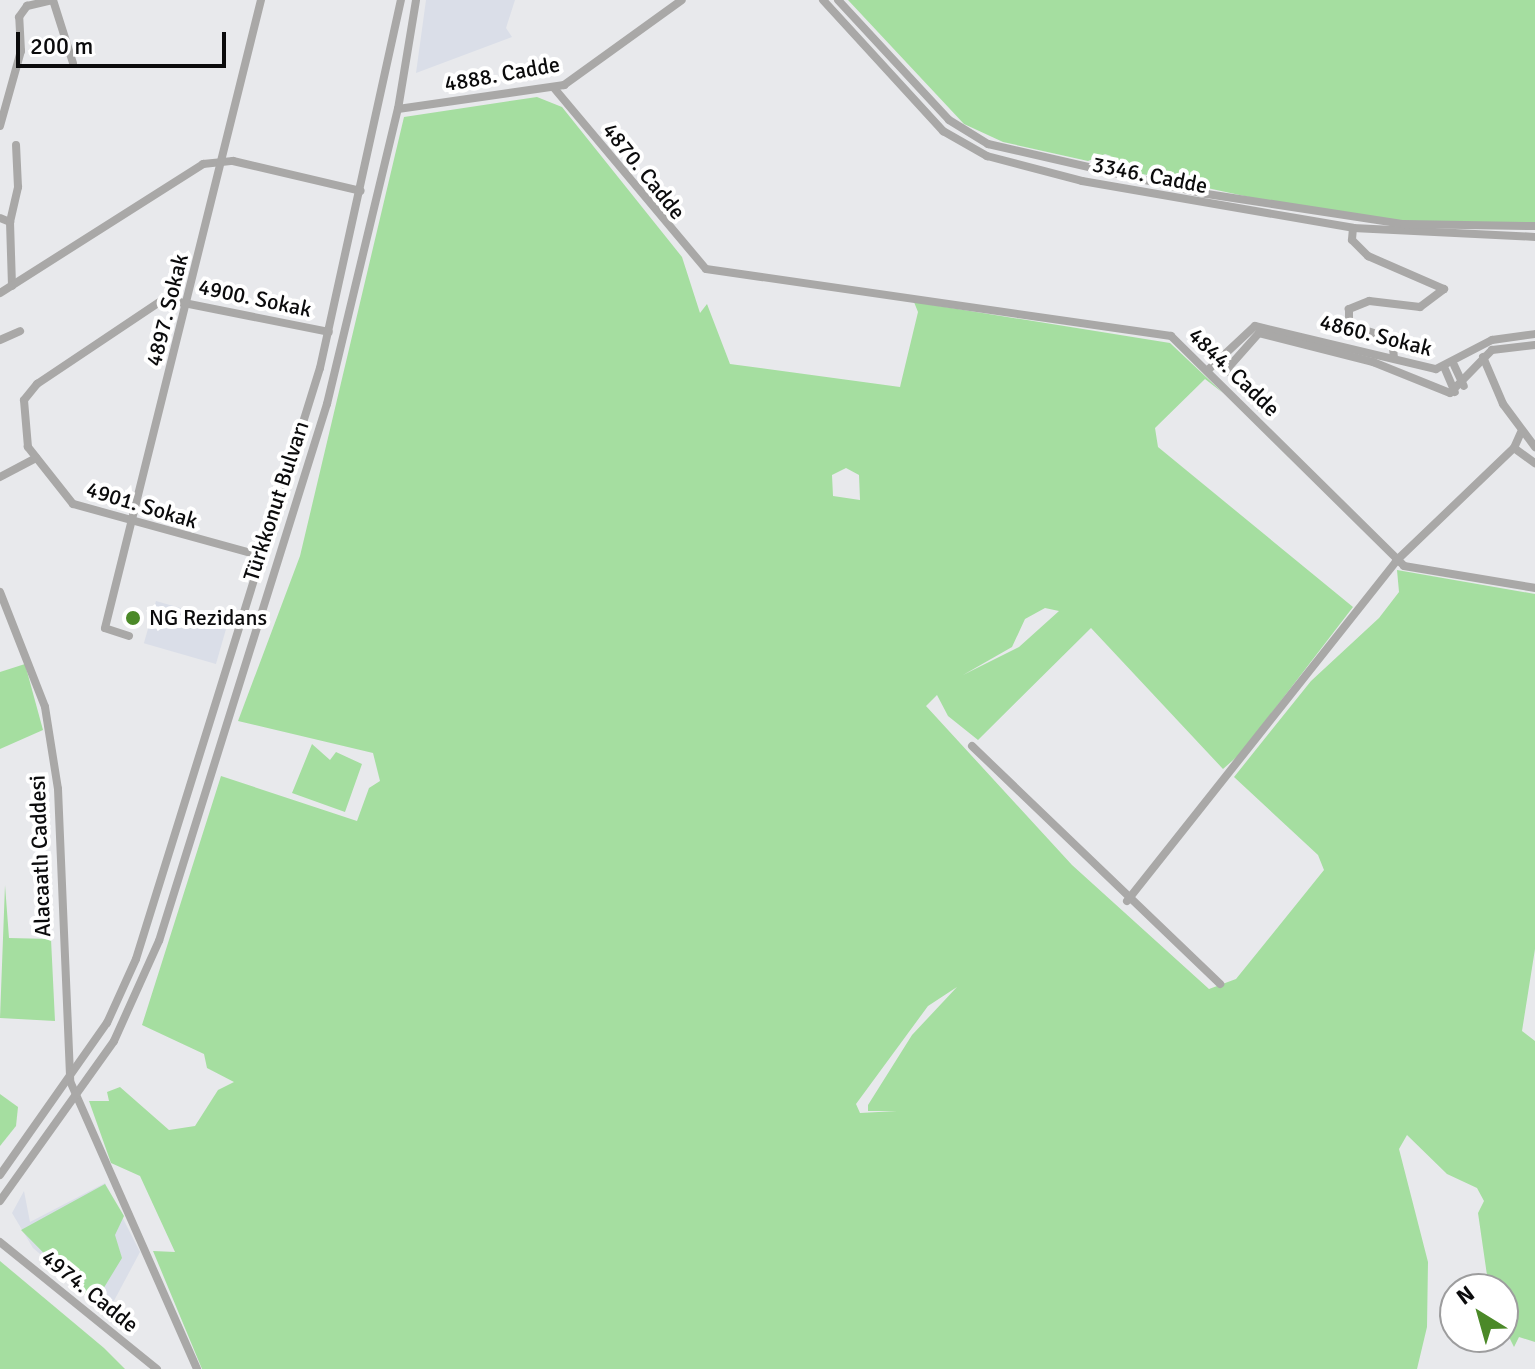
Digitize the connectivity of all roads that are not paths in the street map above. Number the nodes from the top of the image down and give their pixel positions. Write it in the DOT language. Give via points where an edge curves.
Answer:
graph roads {
  1 [pos="53,0"];
  2 [pos="261,0"];
  3 [pos="401,0"];
  4 [pos="416,0"];
  5 [pos="682,0"];
  6 [pos="823,0"];
  7 [pos="838,0"];
  8 [pos="73,63"];
  9 [pos="554,88"];
  10 [pos="398,109"];
  11 [pos="1,121"];
  12 [pos="16,145"];
  13 [pos="218,160"];
  14 [pos="361,191"];
  15 [pos="0,218"];
  16 [pos="10,222"];
  17 [pos="1535,226"];
  18 [pos="1353,228"];
  19 [pos="1535,237"];
  20 [pos="0,249"];
  21 [pos="14,253"];
  22 [pos="711,271"];
  23 [pos="12,286"];
  24 [pos="0,293"];
  25 [pos="189,304"];
  26 [pos="20,331"];
  27 [pos="329,332"];
  28 [pos="1535,334"];
  29 [pos="0,340"];
  30 [pos="1535,345"];
  31 [pos="92,347"];
  32 [pos="1483,357"];
  33 [pos="1394,358"];
  34 [pos="1449,367"];
  35 [pos="1209,369"];
  36 [pos="1464,386"];
  37 [pos="1455,392"];
  38 [pos="1261,408"];
  39 [pos="1521,432"];
  40 [pos="1535,447"];
  41 [pos="1514,448"];
  42 [pos="36,458"];
  43 [pos="1535,463"];
  44 [pos="0,477"];
  45 [pos="130,524"];
  46 [pos="262,556"];
  47 [pos="1396,561"];
  48 [pos="1535,588"];
  49 [pos="0,592"];
  50 [pos="129,636"];
  51 [pos="972,746"];
  52 [pos="1127,901"];
  53 [pos="1220,984"];
  54 [pos="70,1081"];
  55 [pos="76,1097"];
  56 [pos="0,1175"];
  57 [pos="0,1201"];
  58 [pos="0,1242"];
  59 [pos="157,1369"];
  60 [pos="197,1369"];
  1 -- 8 [label="street"];
  1 -- 11 [label="street" via="27,6 19,17 21,51"];
  2 -- 13 [label="street, 4897. Sokak"];
  3 -- 14 [label="street, Türkkonut Bulvarı"];
  4 -- 10 [label="street, Türkkonut Bulvarı"];
  5 -- 9 [label="street, 4888. Cadde"];
  6 -- 18 [label="street, 3346. Cadde" via="943,131 968,148 1082,181"];
  7 -- 17 [label="street, 3346. Cadde" via="949,120 988,144 1207,194 1404,224"];
  9 -- 10 [label="street, 4888. Cadde"];
  9 -- 22 [label="street, 4870. Cadde" via="689,257"];
  10 -- 55 [label="street, Türkkonut Bulvarı" via="327,404 159,941 130,1012"];
  12 -- 16 [label="street" via="18,187"];
  13 -- 14 [label="street"];
  13 -- 23 [label="street" via="191,170"];
  13 -- 25 [label="street, 4897. Sokak"];
  14 -- 27 [label="street, Türkkonut Bulvarı"];
  15 -- 16 [label="street"];
  16 -- 21 [label="street"];
  18 -- 19 [label="street, 3346. Cadde"];
  18 -- 33 [label="street" via="1352,240 1368,256 1444,289 1420,307 1369,301 1349,309 1349,325 1392,339"];
  20 -- 21 [label="street"];
  21 -- 23 [label="street"];
  22 -- 35 [label="street, 4844. Cadde" via="1164,335"];
  23 -- 24 [label="street"];
  25 -- 27 [label="street, 4900. Sokak"];
  25 -- 31 [label="street, 4900. Sokak" via="164,299"];
  25 -- 45 [label="street, 4897. Sokak"];
  26 -- 29 [label="street"];
  27 -- 46 [label="street, Türkkonut Bulvarı"];
  28 -- 34 [label="street, 4860. Sokak" via="1492,340"];
  30 -- 32 [label="street"];
  31 -- 42 [label="street, 4901. Sokak" via="24,400 22,432"];
  32 -- 36 [label="street"];
  32 -- 39 [label="street"];
  33 -- 34 [label="street, 4860. Sokak"];
  33 -- 35 [label="street, 4860. Sokak" via="1249,328"];
  34 -- 36 [label="street"];
  34 -- 37 [label="street"];
  35 -- 47 [label="street, 4844. Cadde"];
  36 -- 37 [label="street"];
  37 -- 38 [label="street" via="1259,333 1227,369"];
  39 -- 40 [label="street"];
  39 -- 41 [label="street"];
  41 -- 43 [label="street"];
  41 -- 47 [label="street"];
  42 -- 44 [label="street"];
  42 -- 45 [label="street, 4901. Sokak" via="73,504"];
  45 -- 46 [label="street, 4901. Sokak"];
  45 -- 50 [label="street, 4897. Sokak" via="105,628"];
  46 -- 54 [label="street, Türkkonut Bulvarı" via="136,959"];
  47 -- 48 [label="street, 4844. Cadde" via="1426,574"];
  47 -- 52 [label="street"];
  49 -- 54 [label="street, Alacaatlı Caddesi" via="45,707 58,789"];
  51 -- 52 [label="street"];
  52 -- 53 [label="street"];
  54 -- 55 [label="street, Alacaatlı Caddesi"];
  54 -- 56 [label="street, Türkkonut Bulvarı"];
  55 -- 57 [label="street, Türkkonut Bulvarı"];
  55 -- 60 [label="street, Alacaatlı Caddesi"];
  58 -- 59 [label="street, 4974. Cadde"];
}
